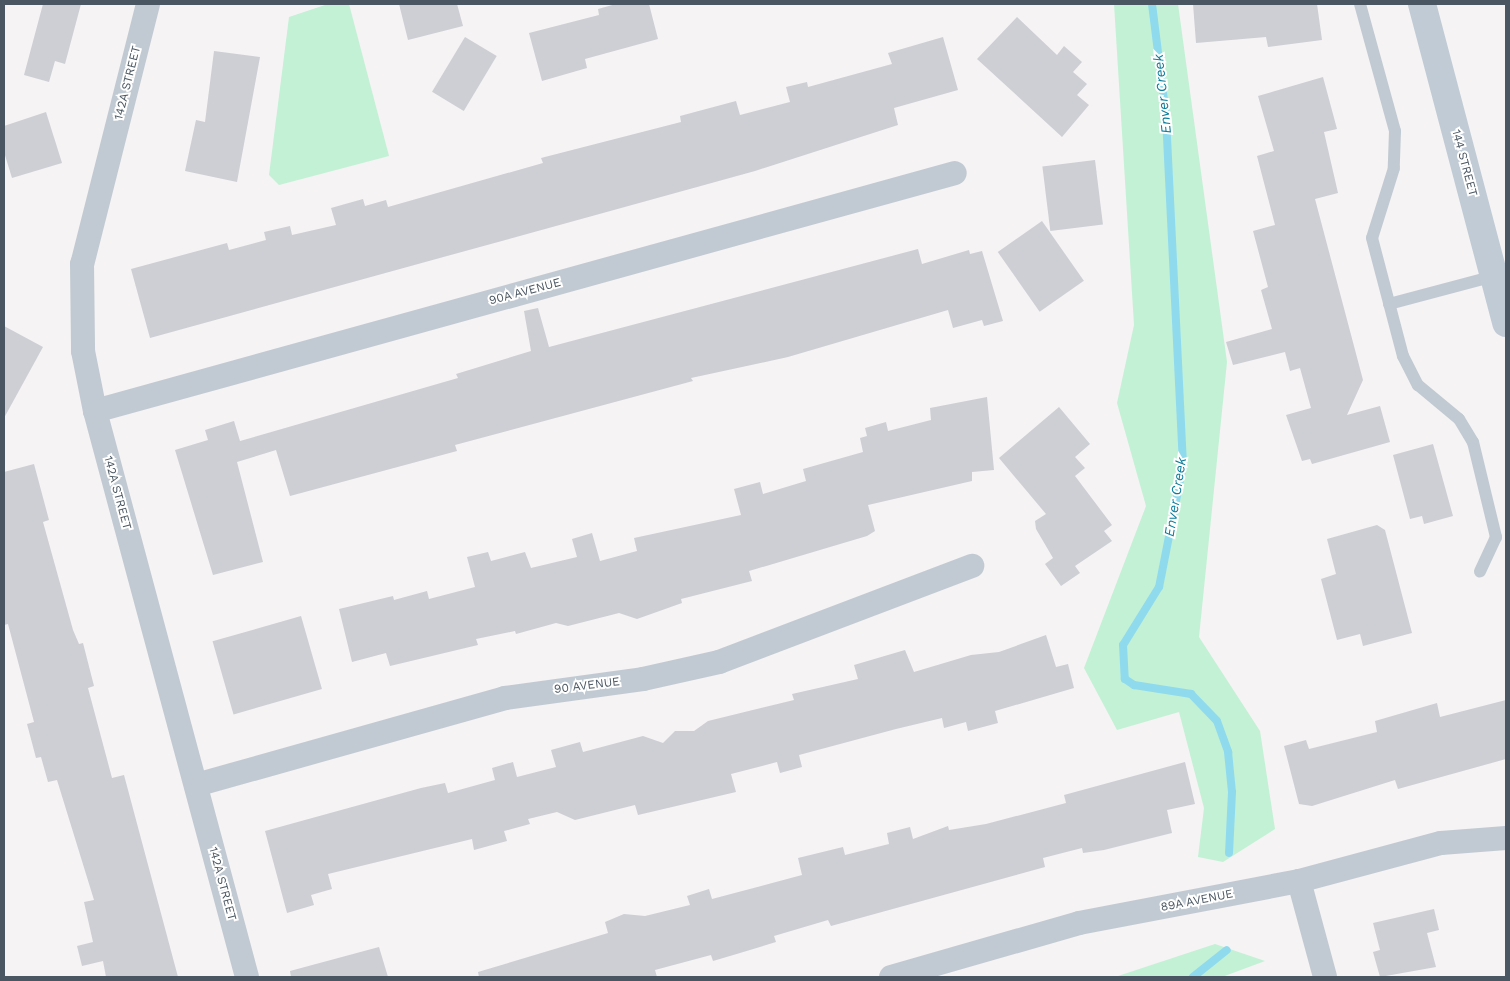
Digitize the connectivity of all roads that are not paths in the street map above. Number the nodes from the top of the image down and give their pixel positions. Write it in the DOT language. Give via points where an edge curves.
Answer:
graph roads {
  1 [pos="148,4"];
  2 [pos="1360,4"];
  3 [pos="1422,4"];
  4 [pos="955,173"];
  5 [pos="1500,275"];
  6 [pos="1389,304"];
  7 [pos="1506,323"];
  8 [pos="95,411"];
  9 [pos="972,566"];
  10 [pos="1480,572"];
  11 [pos="196,785"];
  12 [pos="1506,838"];
  13 [pos="1299,881"];
  14 [pos="247,977"];
  15 [pos="891,977"];
  16 [pos="1325,977"];
  1 -- 8 [label="street, 142A STREET" via="82,264 83,351"];
  2 -- 6 [label="lane" via="1395,131 1394,168 1372,238"];
  3 -- 5 [label="main road, 144 STREET"];
  4 -- 8 [label="street, 90A AVENUE"];
  5 -- 6 [label="lane"];
  5 -- 7 [label="main road, 144 STREET"];
  6 -- 10 [label="lane" via="1403,356 1418,385 1458,419 1473,442 1496,537"];
  8 -- 11 [label="street, 142A STREET"];
  9 -- 11 [label="street, 90 AVENUE" via="719,662 642,679 505,698"];
  11 -- 14 [label="street, 142A STREET"];
  12 -- 13 [label="street, 89A AVENUE" via="1441,843"];
  13 -- 15 [label="street, 89A AVENUE" via="1079,923"];
  13 -- 16 [label="street"];
}
